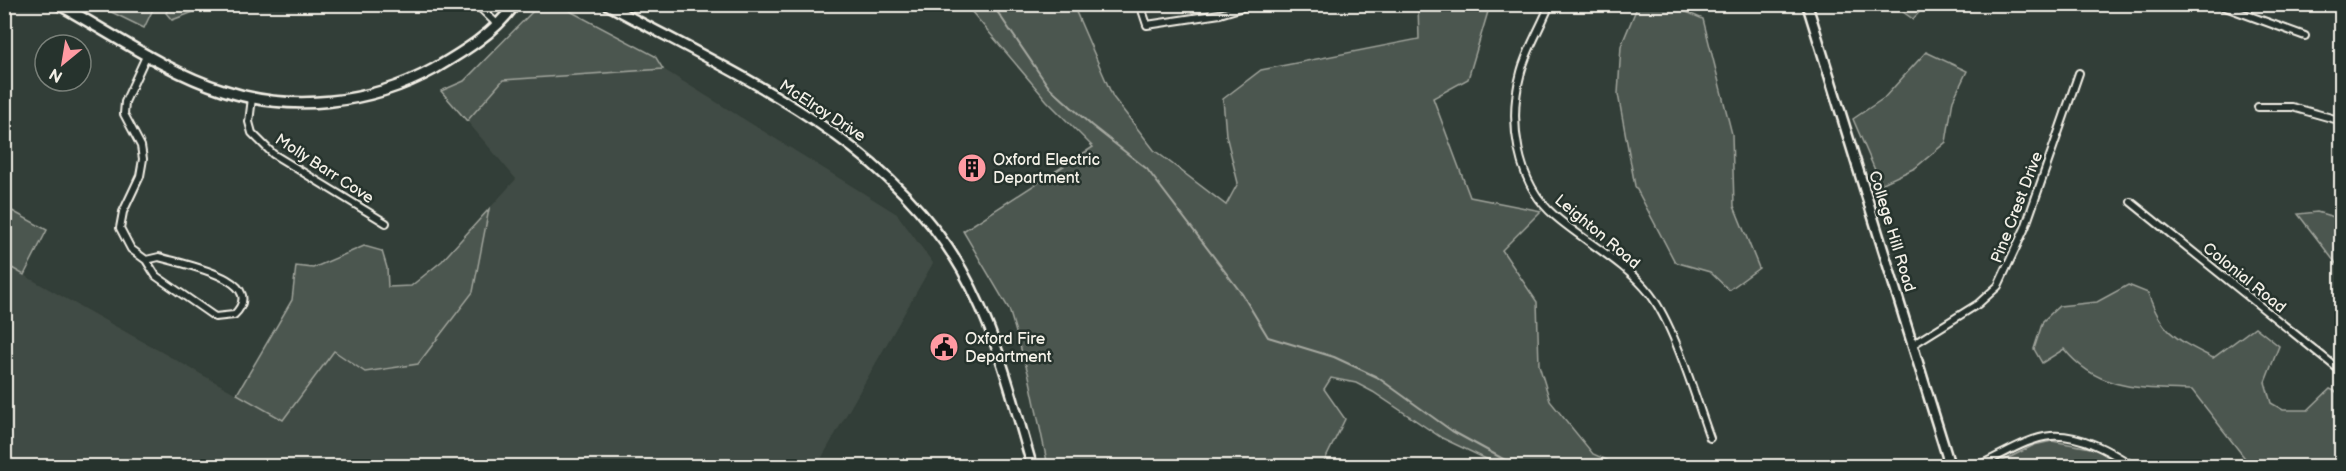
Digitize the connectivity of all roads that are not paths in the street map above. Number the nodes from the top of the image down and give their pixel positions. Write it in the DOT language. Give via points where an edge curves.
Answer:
graph roads {
  1 [pos="58,4"];
  2 [pos="476,4"];
  3 [pos="515,4"];
  4 [pos="606,4"];
  5 [pos="1140,4"];
  6 [pos="1253,4"];
  7 [pos="1550,4"];
  8 [pos="1807,4"];
  9 [pos="2217,4"];
  10 [pos="497,24"];
  11 [pos="2305,36"];
  12 [pos="148,54"];
  13 [pos="2079,73"];
  14 [pos="252,98"];
  15 [pos="2258,107"];
  16 [pos="2342,121"];
  17 [pos="2131,202"];
  18 [pos="386,224"];
  19 [pos="146,260"];
  20 [pos="1912,345"];
  21 [pos="2342,372"];
  22 [pos="1710,438"];
  23 [pos="1032,466"];
  24 [pos="1950,466"];
  25 [pos="1977,466"];
  26 [pos="2133,466"];
  1 -- 12 [label="main road"];
  2 -- 10 [label="street"];
  3 -- 10 [label="main road"];
  4 -- 23 [label="street, McElroy Drive" via="787,103 850,143 894,182 962,270 1001,361"];
  5 -- 6 [label="street" via="1147,25 1220,14"];
  7 -- 22 [label="street, Leighton Road" via="1521,71 1516,100 1517,130 1528,183 1554,216 1607,255 1649,293 1663,314"];
  8 -- 20 [label="street, College Hill Road"];
  9 -- 11 [label="street"];
  10 -- 14 [label="main road" via="417,79 384,90 314,102"];
  12 -- 14 [label="main road" via="221,90"];
  12 -- 19 [label="street" via="125,102 124,114 141,146 143,159 120,228 131,249"];
  13 -- 20 [label="street, Pine Crest Drive" via="2025,228 1998,286 1978,304"];
  14 -- 18 [label="street, Molly Barr Cove" via="252,134 273,154"];
  15 -- 16 [label="street" via="2292,107"];
  17 -- 21 [label="street, Colonial Road"];
  19 -- 19 [label="street" via="156,276 215,317 234,315 243,303 243,295 233,281 159,257"];
  20 -- 24 [label="street, College Hill Road"];
  25 -- 26 [label="street" via="2050,436 2089,443"];
}
